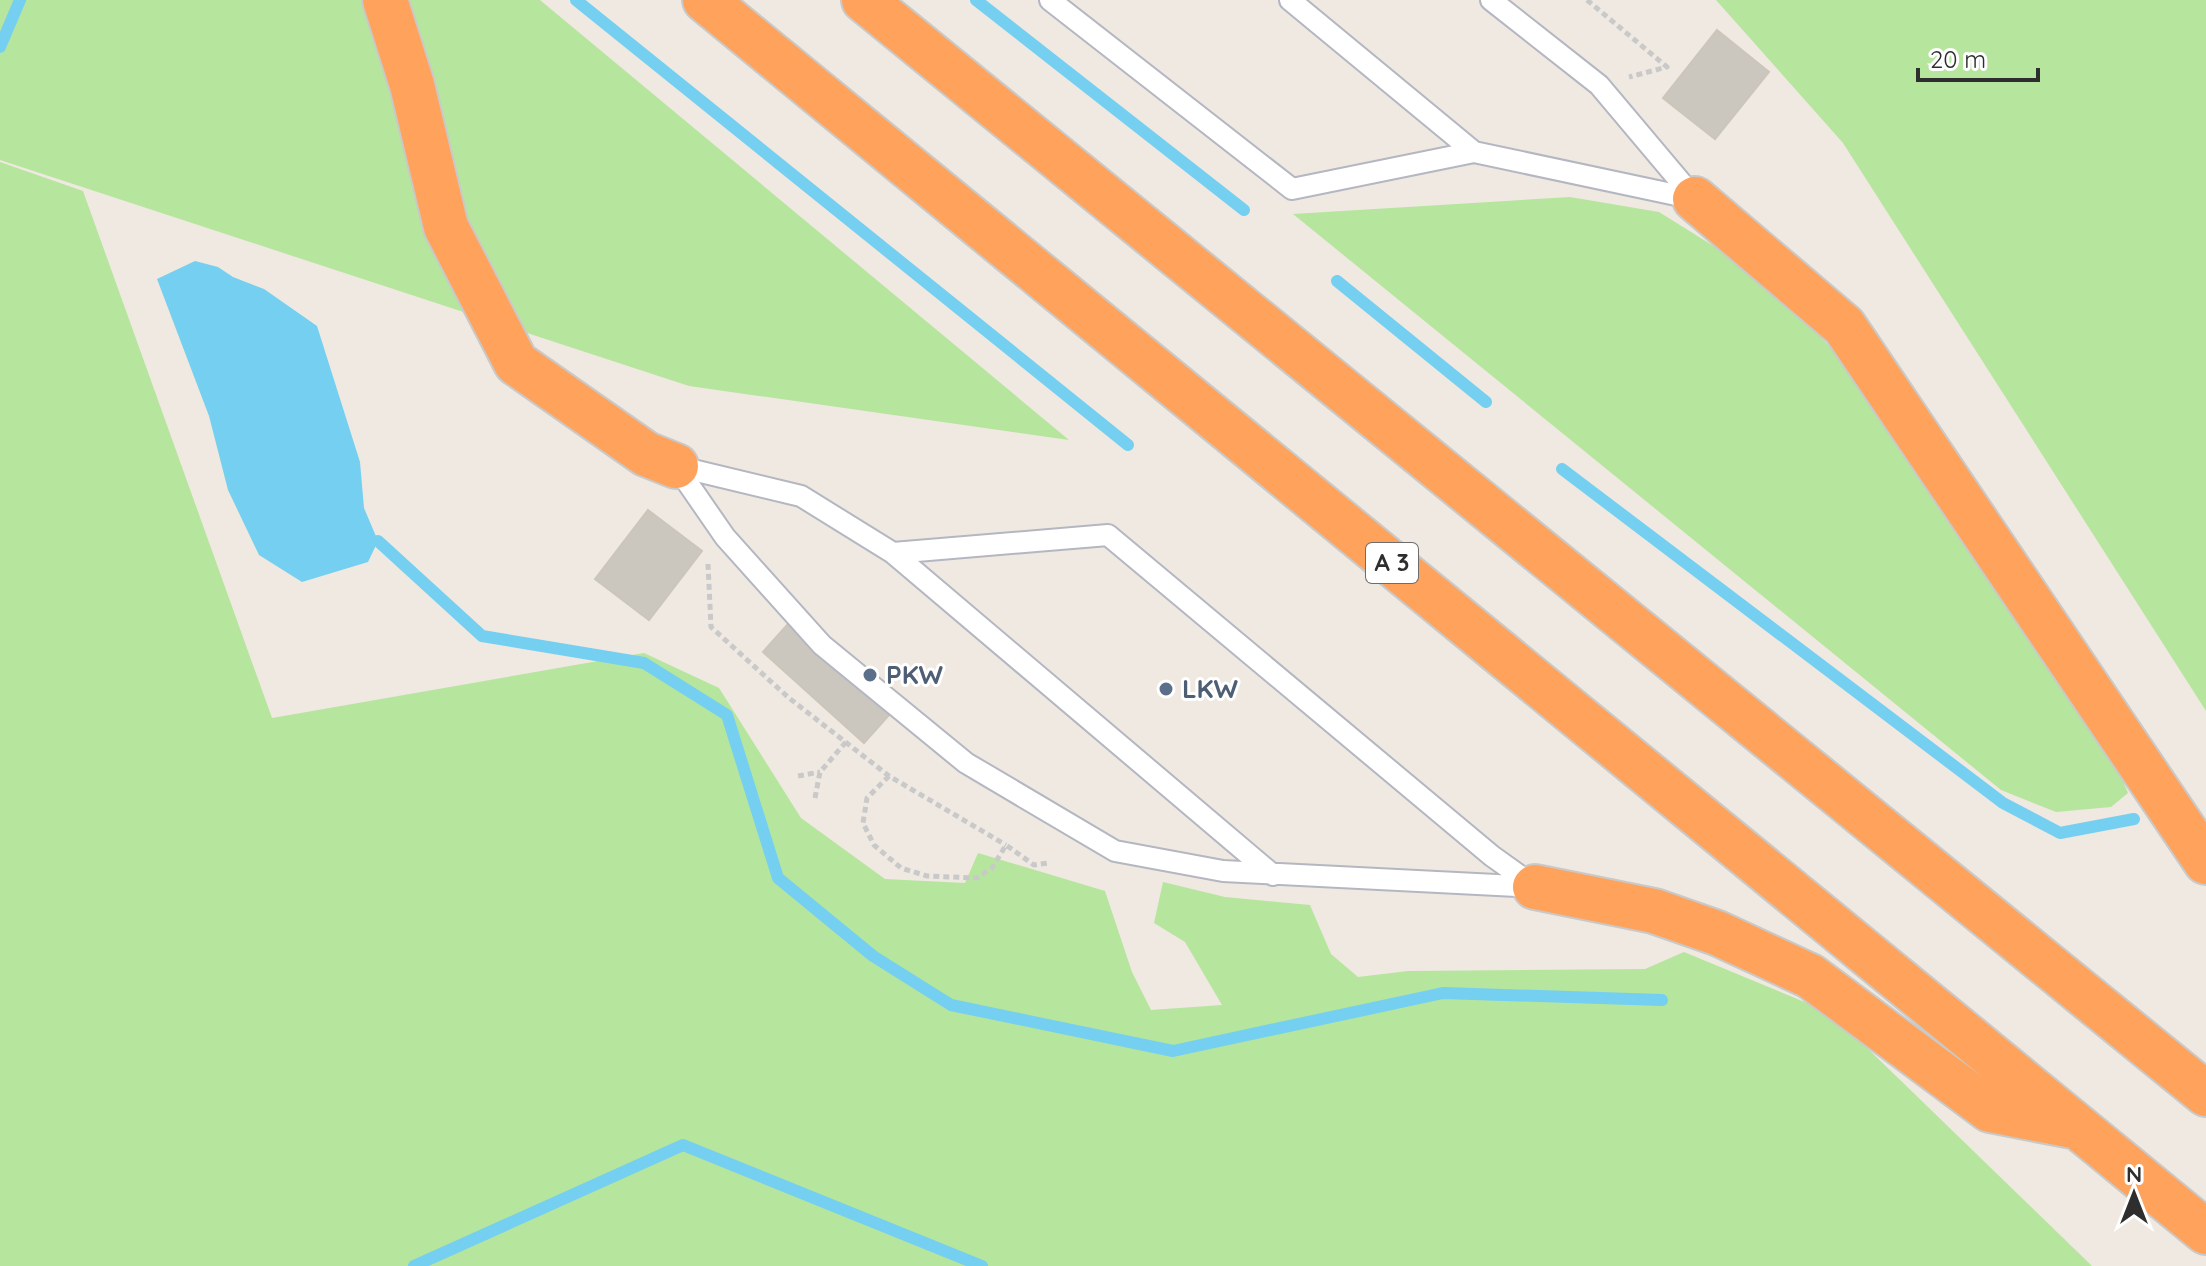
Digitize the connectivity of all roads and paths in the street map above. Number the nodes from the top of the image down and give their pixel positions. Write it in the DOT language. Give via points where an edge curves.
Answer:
graph roads {
  1 [pos="385,0"];
  2 [pos="705,0"];
  3 [pos="864,0"];
  4 [pos="1050,0"];
  5 [pos="1290,0"];
  6 [pos="1491,0"];
  7 [pos="1587,0"];
  8 [pos="1599,85"];
  9 [pos="1474,152"];
  10 [pos="1695,199"];
  11 [pos="676,466"];
  12 [pos="721,530"];
  13 [pos="893,553"];
  14 [pos="846,742"];
  15 [pos="820,772"];
  16 [pos="798,776"];
  17 [pos="889,776"];
  18 [pos="815,798"];
  19 [pos="1006,845"];
  20 [pos="2206,862"];
  21 [pos="1048,863"];
  22 [pos="1273,875"];
  23 [pos="1535,887"];
  24 [pos="2206,1094"];
  25 [pos="2078,1127"];
  26 [pos="2206,1232"];
  1 -- 11 [label="highway" via="412,85 446,227 516,363 646,454"];
  2 -- 25 [label="highway, A 3"];
  3 -- 24 [label="highway"];
  4 -- 9 [label="lane" via="1292,189"];
  5 -- 9 [label="lane"];
  6 -- 8 [label="lane"];
  7 -- 8 [label="path" via="1667,67"];
  8 -- 10 [label="lane"];
  9 -- 10 [label="lane"];
  10 -- 20 [label="highway" via="1844,326"];
  11 -- 12 [label="lane"];
  11 -- 13 [label="lane" via="801,496"];
  12 -- 14 [label="path" via="707,538 711,627"];
  12 -- 22 [label="lane" via="822,645 966,763 1115,851"];
  13 -- 22 [label="lane"];
  13 -- 23 [label="lane" via="1108,535"];
  14 -- 15 [label="path"];
  14 -- 17 [label="path"];
  15 -- 16 [label="path"];
  15 -- 18 [label="path"];
  17 -- 19 [label="path"];
  17 -- 19 [label="path" via="867,798 863,823 874,845 901,868 927,876 977,878 992,868"];
  19 -- 21 [label="path" via="1034,865"];
  22 -- 23 [label="lane"];
  23 -- 25 [label="highway" via="1654,911 1717,933 1810,976 1990,1110"];
  25 -- 26 [label="highway, A 3"];
}
